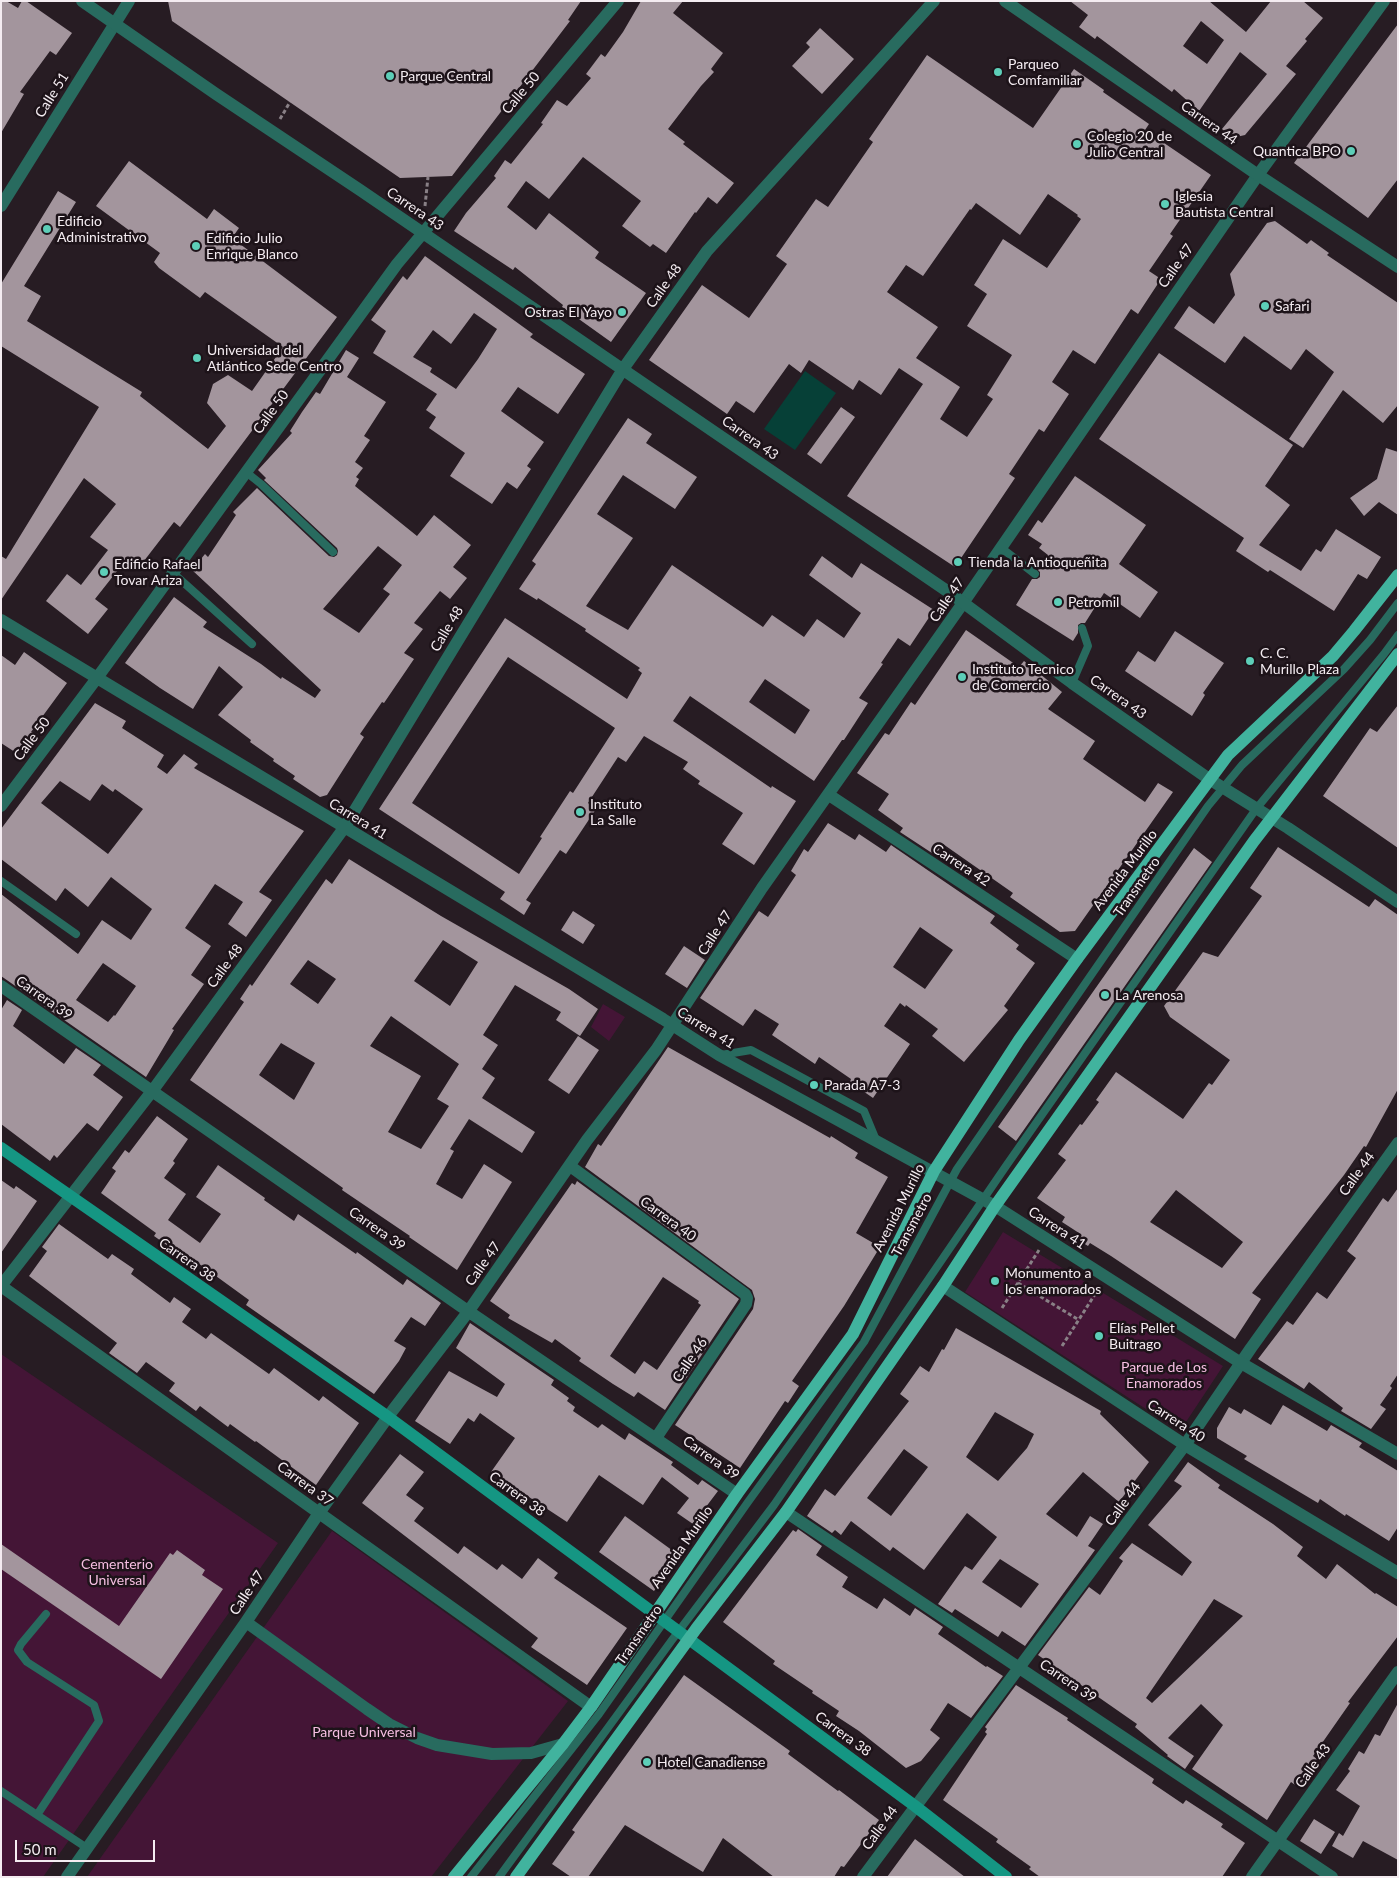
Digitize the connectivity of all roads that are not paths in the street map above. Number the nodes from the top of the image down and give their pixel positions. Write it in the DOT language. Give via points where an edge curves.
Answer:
graph roads {
  1 [pos="82,1"];
  2 [pos="129,1"];
  3 [pos="618,1"];
  4 [pos="934,1"];
  5 [pos="1005,1"];
  6 [pos="1384,1"];
  7 [pos="115,23"];
  8 [pos="1258,175"];
  9 [pos="1,206"];
  10 [pos="423,233"];
  11 [pos="1398,267"];
  12 [pos="623,369"];
  13 [pos="246,472"];
  14 [pos="1000,547"];
  15 [pos="333,552"];
  16 [pos="173,573"];
  17 [pos="1036,574"];
  18 [pos="1398,575"];
  19 [pos="963,602"];
  20 [pos="1398,603"];
  21 [pos="1,620"];
  22 [pos="1082,628"];
  23 [pos="1398,634"];
  24 [pos="252,644"];
  25 [pos="1398,654"];
  26 [pos="97,678"];
  27 [pos="1072,683"];
  28 [pos="1209,779"];
  29 [pos="1222,787"];
  30 [pos="829,795"];
  31 [pos="1,806"];
  32 [pos="1256,809"];
  33 [pos="1272,818"];
  34 [pos="344,828"];
  35 [pos="1,881"];
  36 [pos="1398,902"];
  37 [pos="76,934"];
  38 [pos="1077,959"];
  39 [pos="1,986"];
  40 [pos="673,1025"];
  41 [pos="719,1055"];
  42 [pos="153,1090"];
  43 [pos="876,1140"];
  44 [pos="1398,1143"];
  45 [pos="1,1148"];
  46 [pos="570,1166"];
  47 [pos="934,1171"];
  48 [pos="949,1180"];
  49 [pos="70,1197"];
  50 [pos="983,1199"];
  51 [pos="996,1206"];
  52 [pos="1,1286"];
  53 [pos="943,1286"];
  54 [pos="747,1298"];
  55 [pos="468,1312"];
  56 [pos="1241,1363"];
  57 [pos="388,1417"];
  58 [pos="656,1438"];
  59 [pos="1185,1445"];
  60 [pos="1398,1454"];
  61 [pos="737,1494"];
  62 [pos="786,1512"];
  63 [pos="319,1513"];
  64 [pos="1398,1573"];
  65 [pos="46,1614"];
  66 [pos="659,1617"];
  67 [pos="246,1622"];
  68 [pos="684,1635"];
  69 [pos="1020,1668"];
  70 [pos="1398,1672"];
  71 [pos="591,1707"];
  72 [pos="564,1744"];
  73 [pos="1,1791"];
  74 [pos="915,1806"];
  75 [pos="37,1815"];
  76 [pos="1278,1840"];
  77 [pos="87,1848"];
  78 [pos="67,1877"];
  79 [pos="454,1877"];
  80 [pos="471,1877"];
  81 [pos="499,1877"];
  82 [pos="516,1877"];
  83 [pos="863,1877"];
  84 [pos="1006,1877"];
  85 [pos="1252,1877"];
  86 [pos="1332,1877"];
  1 -- 7 [label="street, Carrera 43"];
  2 -- 7 [label="street, Calle 51"];
  3 -- 10 [label="street, Calle 50"];
  4 -- 12 [label="street, Calle 48" via="707,252"];
  5 -- 8 [label="street, Carrera 44"];
  6 -- 8 [label="street, Calle 47"];
  7 -- 9 [label="street, Calle 51"];
  7 -- 10 [label="street, Carrera 43"];
  8 -- 11 [label="street, Carrera 44"];
  8 -- 14 [label="street, Calle 47"];
  10 -- 12 [label="street, Carrera 43"];
  10 -- 13 [label="street, Calle 50"];
  12 -- 19 [label="street, Carrera 43"];
  12 -- 34 [label="street, Calle 48"];
  13 -- 15 [label="lane"];
  13 -- 16 [label="street, Calle 50"];
  14 -- 17 [label="lane"];
  14 -- 19 [label="street, Calle 47"];
  16 -- 24 [label="lane"];
  16 -- 26 [label="street, Calle 50"];
  18 -- 28 [label="main road, Avenida Murillo" via="1333,656 1248,734"];
  19 -- 27 [label="street, Carrera 43"];
  19 -- 30 [label="street, Calle 47"];
  20 -- 29 [label="lane, Transmetro" via="1344,669"];
  21 -- 26 [label="street, Carrera 41"];
  22 -- 27 [label="lane" via="1088,646"];
  23 -- 32 [label="lane, Transmetro"];
  25 -- 33 [label="main road"];
  26 -- 31 [label="street, Calle 50"];
  26 -- 34 [label="street, Carrera 41"];
  27 -- 28 [label="street, Carrera 43"];
  28 -- 29 [label="street, Carrera 43"];
  28 -- 38 [label="main road, Avenida Murillo"];
  29 -- 32 [label="street, Carrera 43"];
  29 -- 48 [label="lane, Transmetro"];
  30 -- 38 [label="street, Carrera 42"];
  30 -- 40 [label="street, Calle 47" via="762,888"];
  32 -- 33 [label="street, Carrera 43"];
  32 -- 50 [label="lane, Transmetro"];
  33 -- 36 [label="street, Carrera 43"];
  33 -- 51 [label="main road"];
  34 -- 40 [label="street, Carrera 41"];
  34 -- 42 [label="street, Calle 48"];
  35 -- 37 [label="lane"];
  38 -- 47 [label="main road, Avenida Murillo" via="1019,1040"];
  39 -- 42 [label="street, Carrera 39"];
  40 -- 41 [label="street, Carrera 41"];
  40 -- 46 [label="street, Calle 47"];
  41 -- 43 [label="street, Carrera 41"];
  41 -- 43 [label="lane" via="751,1050 864,1111"];
  42 -- 49 [label="street, Calle 48"];
  42 -- 55 [label="street, Carrera 39"];
  43 -- 47 [label="street, Carrera 41"];
  44 -- 56 [label="street, Calle 44"];
  45 -- 49 [label="main road, Carrera 38"];
  46 -- 54 [label="street, Carrera 40"];
  46 -- 55 [label="street, Calle 47"];
  47 -- 48 [label="street, Carrera 41"];
  47 -- 61 [label="main road, Avenida Murillo" via="853,1334"];
  48 -- 50 [label="street, Carrera 41"];
  48 -- 66 [label="lane, Transmetro" via="864,1342"];
  49 -- 52 [label="street, Calle 48"];
  49 -- 57 [label="main road, Carrera 38"];
  50 -- 51 [label="street, Carrera 41"];
  50 -- 68 [label="lane, Transmetro"];
  51 -- 53 [label="main road"];
  51 -- 56 [label="street, Carrera 41"];
  52 -- 63 [label="street, Carrera 37"];
  53 -- 59 [label="street, Carrera 40"];
  53 -- 62 [label="main road"];
  54 -- 58 [label="street, Calle 46"];
  55 -- 57 [label="street, Calle 47"];
  55 -- 58 [label="street, Carrera 39"];
  56 -- 59 [label="street, Calle 44"];
  56 -- 60 [label="street, Carrera 41"];
  57 -- 63 [label="street, Calle 47"];
  57 -- 66 [label="main road, Carrera 38"];
  58 -- 61 [label="street, Carrera 39"];
  59 -- 64 [label="street, Carrera 40"];
  59 -- 69 [label="street, Calle 44"];
  61 -- 66 [label="main road, Avenida Murillo"];
  62 -- 68 [label="main road"];
  62 -- 69 [label="street, Carrera 39"];
  63 -- 67 [label="street, Calle 47"];
  63 -- 71 [label="street, Carrera 37"];
  65 -- 75 [label="lane" via="18,1650 27,1662 94,1705 99,1721"];
  66 -- 68 [label="main road, Carrera 38"];
  66 -- 71 [label="main road, Avenida Murillo"];
  66 -- 80 [label="lane, Transmetro" via="599,1714"];
  67 -- 72 [label="street" via="389,1724 437,1746 492,1754 531,1753"];
  67 -- 77 [label="street, Calle 47"];
  68 -- 74 [label="main road, Carrera 38"];
  68 -- 81 [label="lane, Transmetro"];
  68 -- 82 [label="main road"];
  69 -- 74 [label="street, Calle 44"];
  69 -- 76 [label="street, Carrera 39"];
  70 -- 76 [label="street, Calle 43"];
  71 -- 72 [label="main road, Avenida Murillo"];
  72 -- 79 [label="main road, Avenida Murillo"];
  73 -- 75 [label="lane"];
  74 -- 83 [label="street, Calle 44"];
  74 -- 84 [label="main road, Carrera 38"];
  75 -- 77 [label="lane"];
  76 -- 85 [label="street, Calle 43"];
  76 -- 86 [label="street, Carrera 39"];
  77 -- 78 [label="street, Calle 47"];
}
